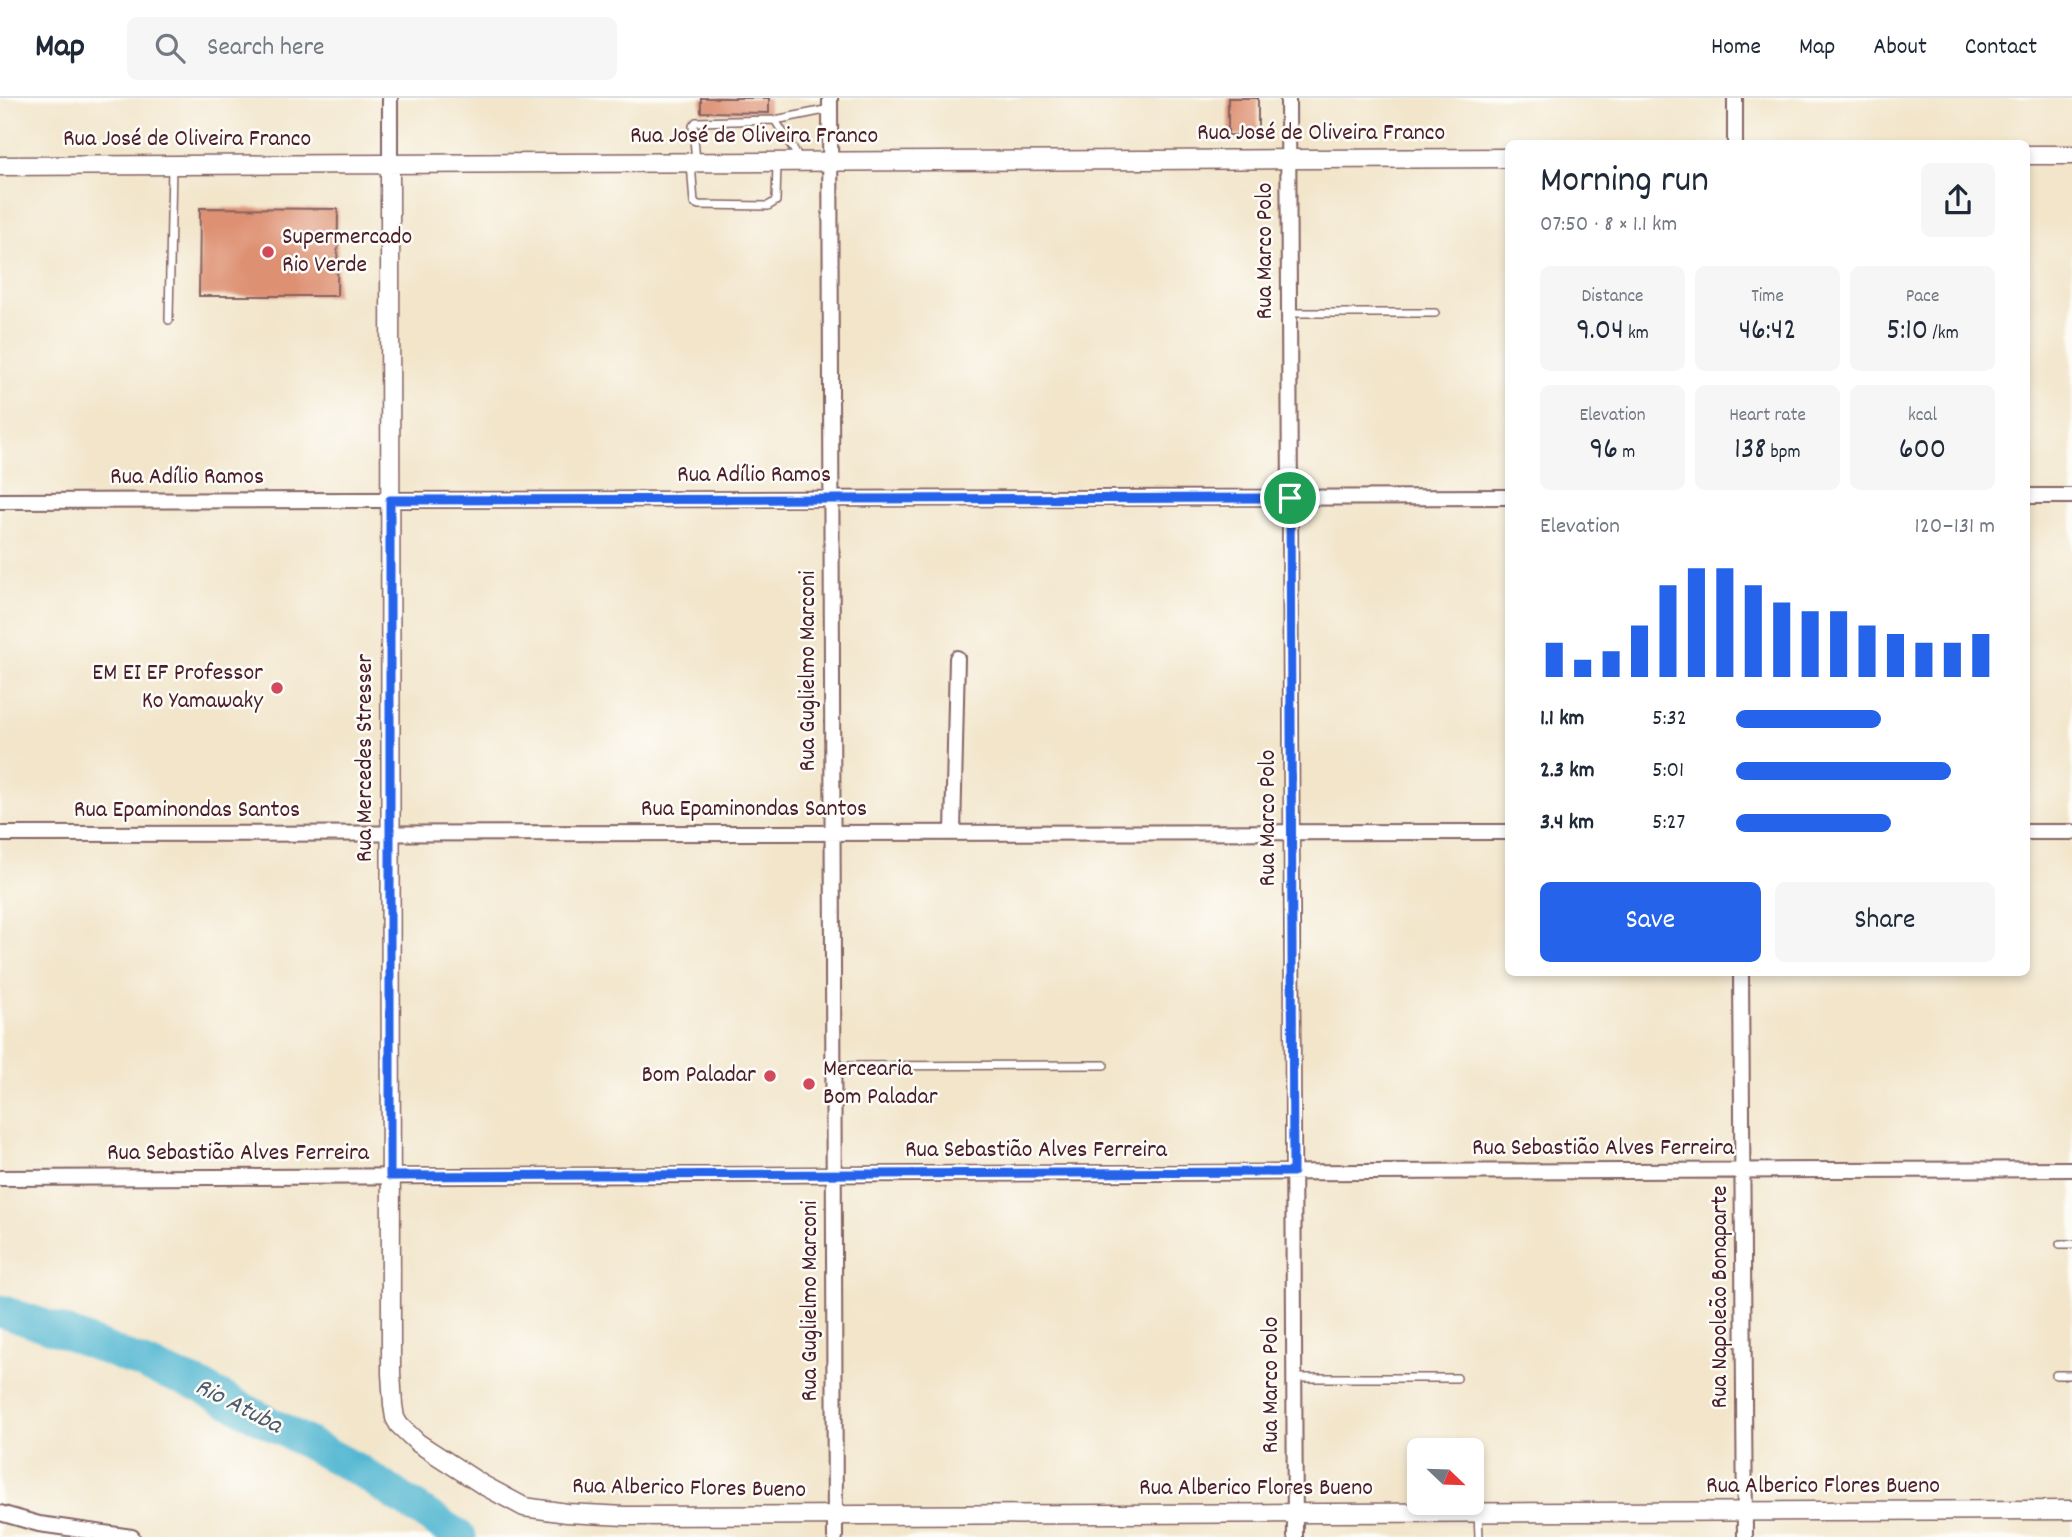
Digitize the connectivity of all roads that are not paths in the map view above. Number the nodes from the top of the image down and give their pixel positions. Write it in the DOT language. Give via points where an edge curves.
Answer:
graph roads {
  1 [pos="390,98"];
  2 [pos="1288,98"];
  3 [pos="1735,98"];
  4 [pos="830,104"];
  5 [pos="775,120"];
  6 [pos="1735,140"];
  7 [pos="2030,155"];
  8 [pos="2072,155"];
  9 [pos="1505,158"];
  10 [pos="1289,159"];
  11 [pos="831,161"];
  12 [pos="693,162"];
  13 [pos="777,162"];
  14 [pos="802,162"];
  15 [pos="390,164"];
  16 [pos="172,165"];
  17 [pos="0,166"];
  18 [pos="1289,313"];
  19 [pos="1435,313"];
  20 [pos="169,320"];
  21 [pos="2030,496"];
  22 [pos="2072,496"];
  23 [pos="1505,497"];
  24 [pos="1290,498"];
  25 [pos="832,499"];
  26 [pos="390,500"];
  27 [pos="0,501"];
  28 [pos="957,658"];
  29 [pos="1505,832"];
  30 [pos="2030,832"];
  31 [pos="2072,832"];
  32 [pos="833,833"];
  33 [pos="953,833"];
  34 [pos="1292,833"];
  35 [pos="0,834"];
  36 [pos="390,834"];
  37 [pos="1741,976"];
  38 [pos="1104,1065"];
  39 [pos="834,1066"];
  40 [pos="2072,1170"];
  41 [pos="1742,1171"];
  42 [pos="1293,1172"];
  43 [pos="834,1174"];
  44 [pos="390,1176"];
  45 [pos="0,1178"];
  46 [pos="2060,1244"];
  47 [pos="2072,1244"];
  48 [pos="2072,1375"];
  49 [pos="2056,1376"];
  50 [pos="1294,1378"];
  51 [pos="1457,1378"];
  52 [pos="524,1507"];
  53 [pos="2072,1510"];
  54 [pos="1745,1511"];
  55 [pos="0,1513"];
  56 [pos="1407,1513"];
  57 [pos="1484,1513"];
  58 [pos="1295,1514"];
  59 [pos="835,1516"];
  60 [pos="1478,1516"];
  61 [pos="132,1537"];
  62 [pos="835,1537"];
  63 [pos="1295,1537"];
  64 [pos="1479,1537"];
  65 [pos="1745,1537"];
  1 -- 15 [label="street, Rua Mercedes Stresser"];
  2 -- 10 [label="street, Rua Marco Polo"];
  3 -- 6 [label="street"];
  4 -- 5 [label="lane"];
  4 -- 11 [label="street, Rua Guglielmo Marconi"];
  5 -- 12 [label="lane" via="696,122"];
  5 -- 14 [label="lane"];
  7 -- 8 [label="street"];
  9 -- 10 [label="street, Rua José de Oliveira Franco"];
  10 -- 11 [label="street, Rua José de Oliveira Franco"];
  10 -- 18 [label="street, Rua Marco Polo"];
  11 -- 14 [label="street, Rua José de Oliveira Franco"];
  11 -- 25 [label="street, Rua Guglielmo Marconi"];
  12 -- 13 [label="street, Rua José de Oliveira Franco"];
  12 -- 13 [label="lane" via="694,203 768,206 776,201"];
  12 -- 15 [label="street, Rua José de Oliveira Franco"];
  13 -- 14 [label="street, Rua José de Oliveira Franco"];
  15 -- 16 [label="street, Rua José de Oliveira Franco"];
  15 -- 26 [label="street, Rua Mercedes Stresser"];
  16 -- 17 [label="street, Rua José de Oliveira Franco"];
  16 -- 20 [label="lane"];
  18 -- 19 [label="lane"];
  18 -- 24 [label="street, Rua Marco Polo"];
  21 -- 22 [label="street"];
  23 -- 24 [label="street, Rua Adílio Ramos"];
  24 -- 25 [label="street, Rua Adílio Ramos"];
  24 -- 34 [label="street, Rua Marco Polo"];
  25 -- 26 [label="street, Rua Adílio Ramos"];
  25 -- 32 [label="street, Rua Guglielmo Marconi"];
  26 -- 27 [label="street, Rua Adílio Ramos"];
  26 -- 36 [label="street, Rua Mercedes Stresser"];
  28 -- 33 [label="street"];
  29 -- 34 [label="street, Rua Epaminondas Santos"];
  30 -- 31 [label="street"];
  32 -- 33 [label="street, Rua Epaminondas Santos"];
  32 -- 36 [label="street, Rua Epaminondas Santos"];
  32 -- 39 [label="street, Rua Guglielmo Marconi"];
  33 -- 34 [label="street, Rua Epaminondas Santos"];
  34 -- 42 [label="street, Rua Marco Polo"];
  35 -- 36 [label="street, Rua Epaminondas Santos"];
  36 -- 44 [label="street, Rua Mercedes Stresser"];
  37 -- 41 [label="street, Rua Napoleão Bonaparte"];
  38 -- 39 [label="lane"];
  39 -- 43 [label="street, Rua Guglielmo Marconi"];
  40 -- 41 [label="street, Rua Sebastião Alves Ferreira"];
  41 -- 42 [label="street, Rua Sebastião Alves Ferreira"];
  41 -- 54 [label="street, Rua Napoleão Bonaparte"];
  42 -- 43 [label="street, Rua Sebastião Alves Ferreira"];
  42 -- 50 [label="street, Rua Marco Polo"];
  43 -- 44 [label="street, Rua Sebastião Alves Ferreira"];
  43 -- 59 [label="street, Rua Guglielmo Marconi"];
  44 -- 45 [label="street, Rua Sebastião Alves Ferreira"];
  44 -- 52 [label="street, Rua Mercedes Stresser" via="395,1418 418,1443"];
  46 -- 47 [label="lane"];
  48 -- 49 [label="lane"];
  50 -- 51 [label="lane"];
  50 -- 58 [label="street, Rua Marco Polo"];
  52 -- 59 [label="street, Rua Alberico Flores Bueno" via="625,1516"];
  53 -- 54 [label="street, Rua Alberico Flores Bueno"];
  54 -- 57 [label="street, Rua Alberico Flores Bueno"];
  54 -- 65 [label="street, Rua Napoleão Bonaparte"];
  55 -- 61 [label="street" via="39,1524"];
  56 -- 58 [label="street, Rua Alberico Flores Bueno"];
  58 -- 59 [label="street, Rua Alberico Flores Bueno"];
  58 -- 63 [label="street, Rua Marco Polo"];
  59 -- 62 [label="street, Rua Guglielmo Marconi"];
  60 -- 64 [label="lane"];
}
